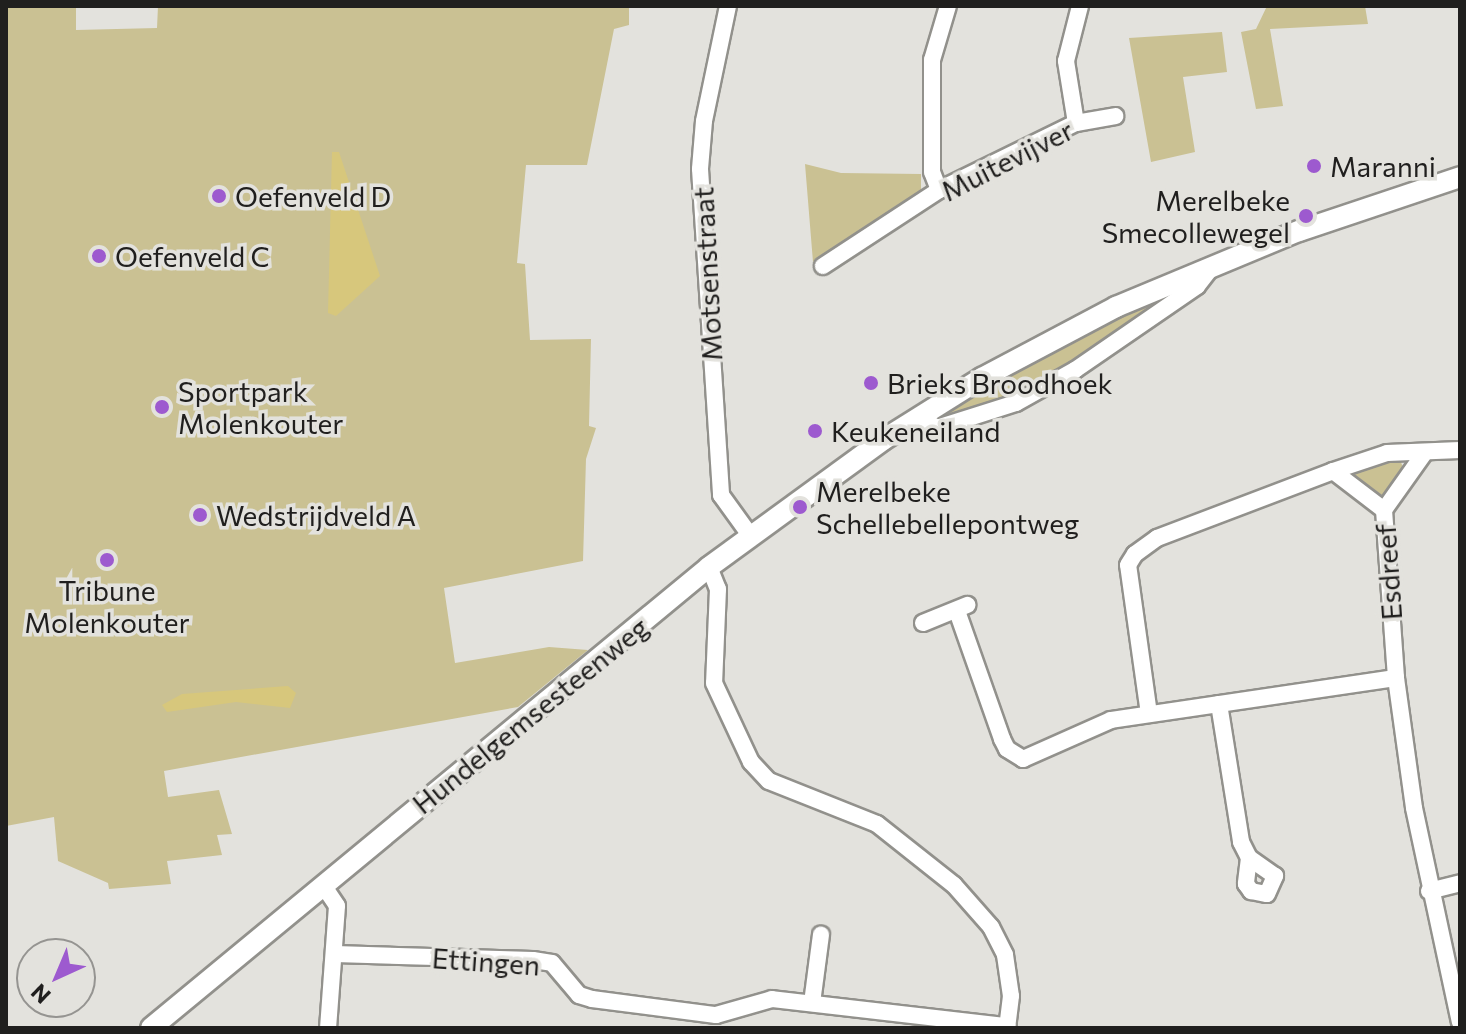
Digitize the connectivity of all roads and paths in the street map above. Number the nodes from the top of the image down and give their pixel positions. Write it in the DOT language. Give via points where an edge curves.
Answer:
graph roads {
  1 [pos="728,6"];
  2 [pos="948,6"];
  3 [pos="1080,6"];
  4 [pos="1115,116"];
  5 [pos="1076,123"];
  6 [pos="1460,177"];
  7 [pos="939,190"];
  8 [pos="1212,264"];
  9 [pos="823,266"];
  10 [pos="920,417"];
  11 [pos="1460,450"];
  12 [pos="1425,452"];
  13 [pos="1333,471"];
  14 [pos="1384,510"];
  15 [pos="750,535"];
  16 [pos="709,567"];
  17 [pos="923,623"];
  18 [pos="1396,678"];
  19 [pos="1219,704"];
  20 [pos="1149,714"];
  21 [pos="1249,858"];
  22 [pos="1460,883"];
  23 [pos="323,885"];
  24 [pos="1429,891"];
  25 [pos="821,935"];
  26 [pos="335,954"];
  27 [pos="812,1003"];
  28 [pos="716,1022"];
  29 [pos="1460,1022"];
  30 [pos="1007,1027"];
  31 [pos="151,1028"];
  32 [pos="328,1028"];
  1 -- 15 [label="street, Motsenstraat" via="704,121 700,169 721,495"];
  2 -- 7 [label="street" via="932,60 932,172"];
  3 -- 5 [label="street" via="1066,61"];
  4 -- 5 [label="street, Muitevijver"];
  5 -- 7 [label="street, Muitevijver"];
  6 -- 8 [label="main road, Hundelgemsesteenweg"];
  7 -- 9 [label="street, Muitevijver"];
  8 -- 10 [label="main road, Hundelgemsesteenweg" via="1049,341"];
  8 -- 10 [label="street, Hundelgemsesteenweg" via="1197,286 1046,388 989,414 937,428"];
  10 -- 15 [label="main road, Hundelgemsesteenweg"];
  11 -- 12 [label="street"];
  12 -- 13 [label="street" via="1370,457"];
  12 -- 14 [label="street"];
  13 -- 14 [label="street, Esdreef"];
  13 -- 20 [label="street" via="1157,538 1135,554 1128,565"];
  14 -- 18 [label="street, Esdreef"];
  15 -- 16 [label="main road, Hundelgemsesteenweg"];
  16 -- 23 [label="main road, Hundelgemsesteenweg"];
  16 -- 30 [label="street" via="718,589 714,683 751,762 769,781 877,824 954,885 991,927 1005,955 1011,996"];
  17 -- 20 [label="street" via="962,608 1002,739 1014,756 1032,757 1100,724"];
  18 -- 19 [label="street"];
  18 -- 24 [label="street, Esdreef"];
  19 -- 20 [label="street"];
  19 -- 21 [label="street" via="1241,842"];
  22 -- 24 [label="street"];
  23 -- 26 [label="street" via="337,906"];
  23 -- 31 [label="main road, Hundelgemsesteenweg"];
  24 -- 29 [label="street, Esdreef"];
  25 -- 27 [label="street"];
  26 -- 28 [label="street, Ettingen" via="552,963 579,995"];
  26 -- 32 [label="street"];
  27 -- 28 [label="street, Ettingen" via="760,998"];
  27 -- 30 [label="street, Ettingen"];
}
